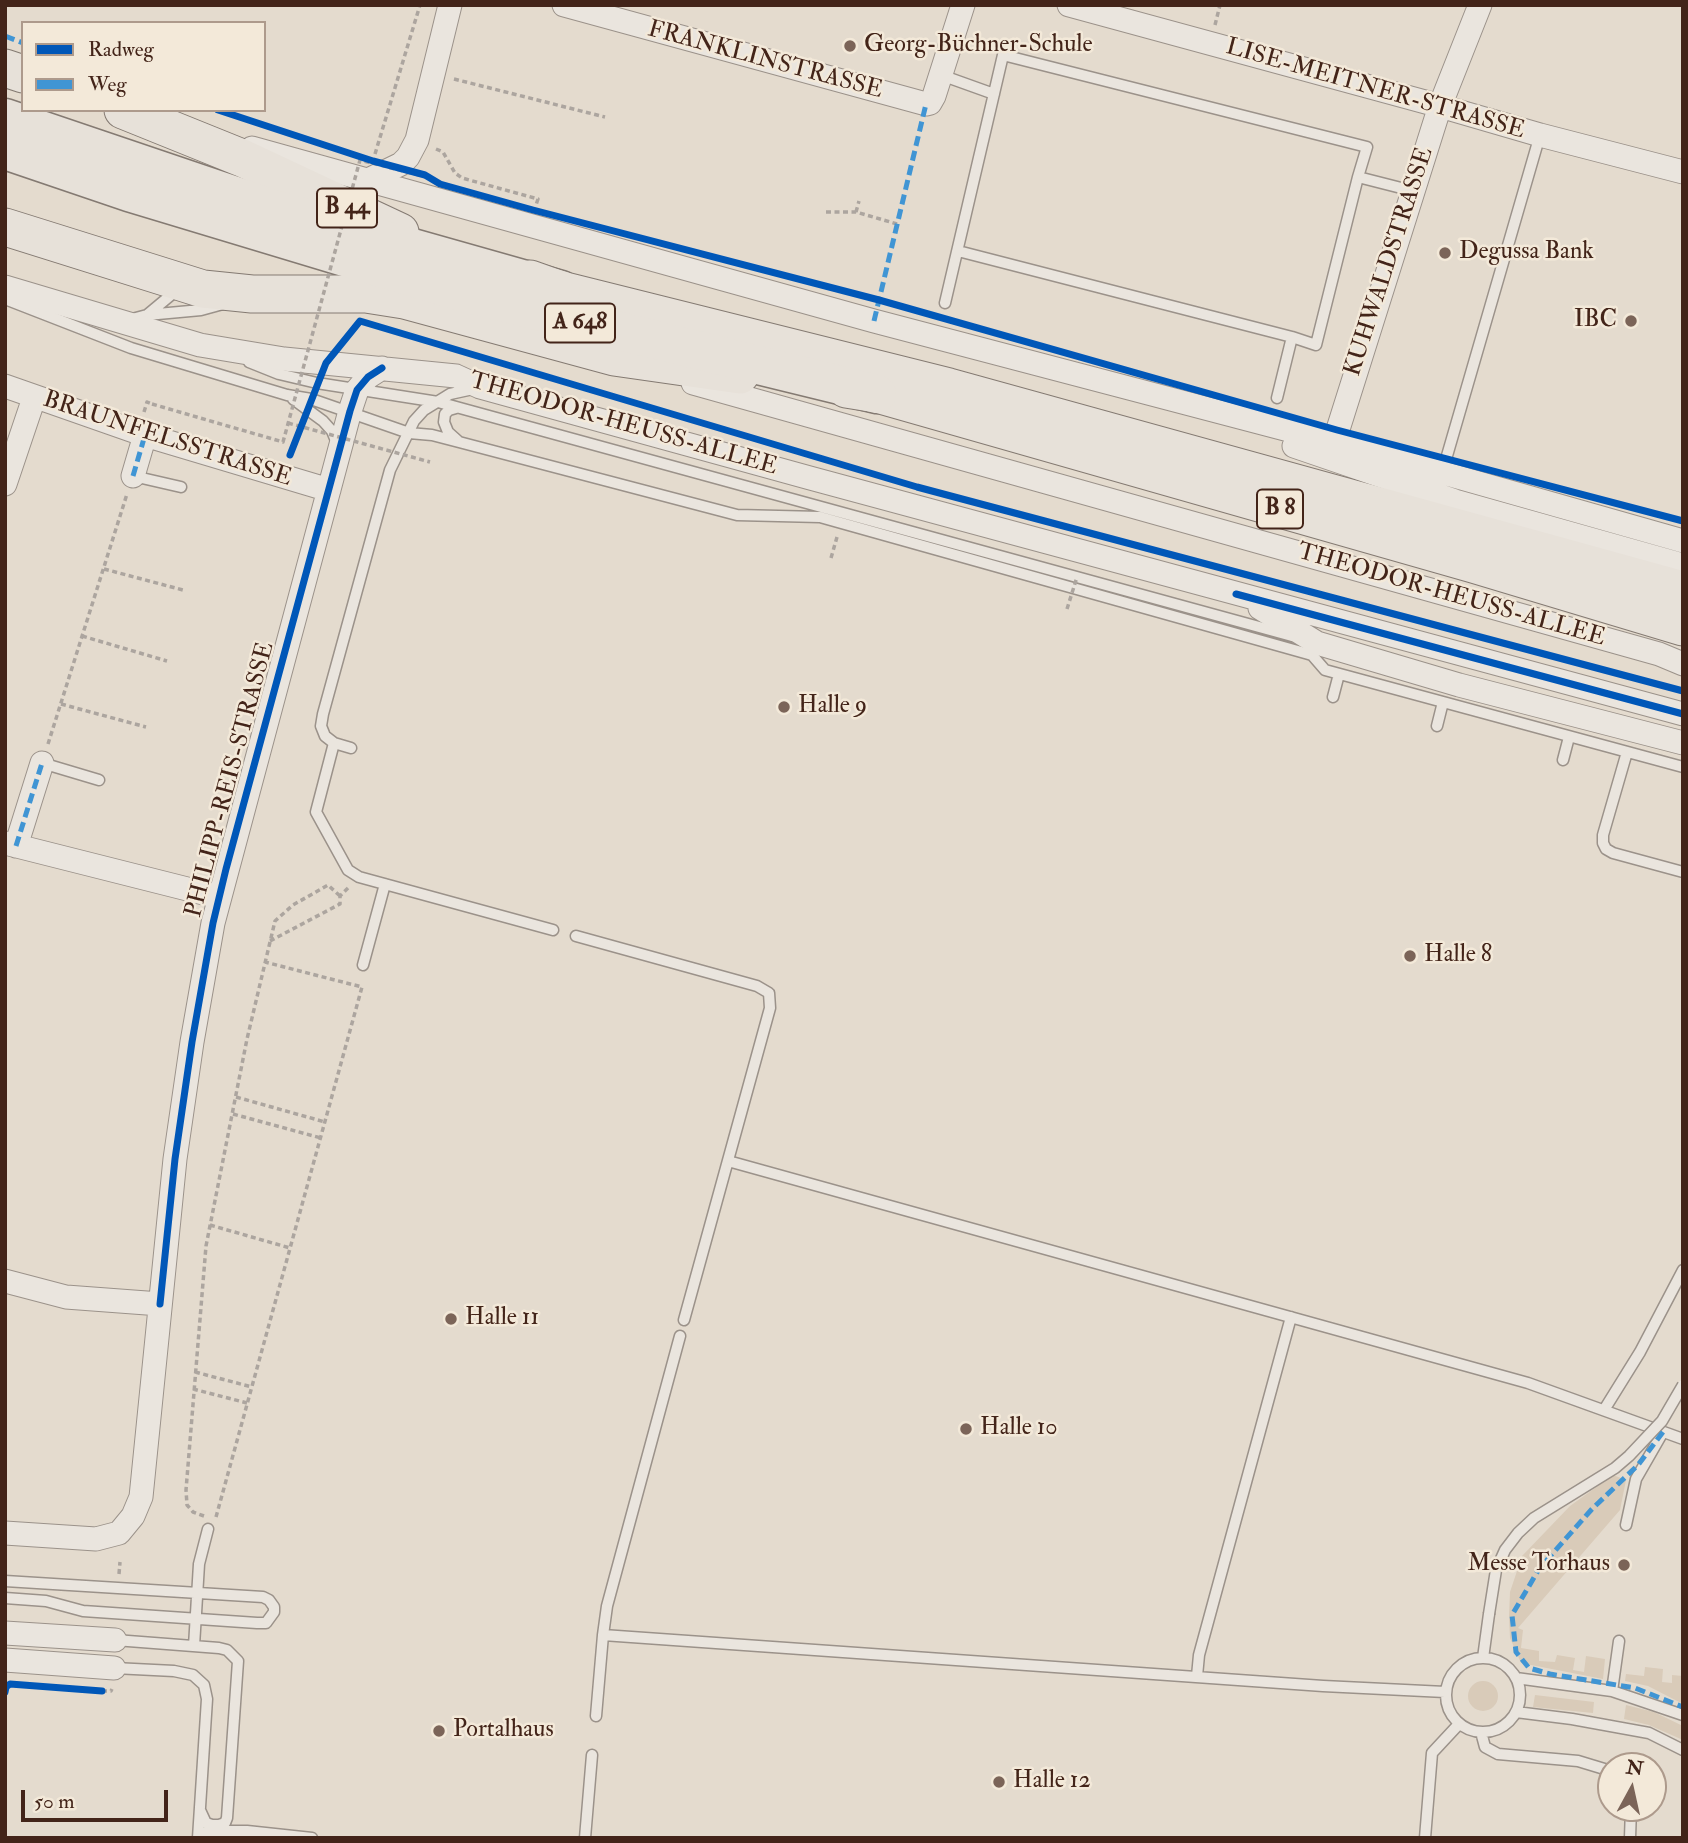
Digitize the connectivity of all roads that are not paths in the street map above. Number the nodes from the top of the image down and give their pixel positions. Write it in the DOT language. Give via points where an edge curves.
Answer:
graph roads {
  1 [pos="450,5"];
  2 [pos="565,5"];
  3 [pos="962,5"];
  4 [pos="1069,5"];
  5 [pos="1480,5"];
  6 [pos="941,75"];
  7 [pos="994,94"];
  8 [pos="1440,106"];
  9 [pos="130,113"];
  10 [pos="5,118"];
  11 [pos="1540,135"];
  12 [pos="5,150"];
  13 [pos="377,170"];
  14 [pos="1683,172"];
  15 [pos="1358,177"];
  16 [pos="1413,191"];
  17 [pos="5,227"];
  18 [pos="958,251"];
  19 [pos="191,286"];
  20 [pos="5,287"];
  21 [pos="561,290"];
  22 [pos="252,294"];
  23 [pos="5,299"];
  24 [pos="945,303"];
  25 [pos="147,315"];
  26 [pos="119,323"];
  27 [pos="1292,337"];
  28 [pos="200,345"];
  29 [pos="614,356"];
  30 [pos="382,368"];
  31 [pos="1111,383"];
  32 [pos="5,386"];
  33 [pos="481,387"];
  34 [pos="877,394"];
  35 [pos="287,395"];
  36 [pos="34,398"];
  37 [pos="1277,398"];
  38 [pos="353,400"];
  39 [pos="438,402"];
  40 [pos="456,408"];
  41 [pos="1055,416"];
  42 [pos="144,424"];
  43 [pos="408,433"];
  44 [pos="459,442"];
  45 [pos="1334,442"];
  46 [pos="340,449"];
  47 [pos="1442,473"];
  48 [pos="133,476"];
  49 [pos="5,484"];
  50 [pos="181,487"];
  51 [pos="329,490"];
  52 [pos="1455,501"];
  53 [pos="1683,541"];
  54 [pos="1683,565"];
  55 [pos="1683,590"];
  56 [pos="1236,594"];
  57 [pos="1319,616"];
  58 [pos="1275,618"];
  59 [pos="1238,621"];
  60 [pos="1683,627"];
  61 [pos="1317,643"];
  62 [pos="1683,664"];
  63 [pos="1339,674"];
  64 [pos="1333,697"];
  65 [pos="1443,702"];
  66 [pos="1678,713"];
  67 [pos="1437,726"];
  68 [pos="1569,737"];
  69 [pos="334,743"];
  70 [pos="1683,743"];
  71 [pos="351,748"];
  72 [pos="1626,752"];
  73 [pos="1563,761"];
  74 [pos="42,763"];
  75 [pos="1683,767"];
  76 [pos="99,780"];
  77 [pos="11,845"];
  78 [pos="1683,872"];
  79 [pos="385,884"];
  80 [pos="219,897"];
  81 [pos="553,930"];
  82 [pos="576,936"];
  83 [pos="363,965"];
  84 [pos="728,1161"];
  85 [pos="1683,1270"];
  86 [pos="5,1281"];
  87 [pos="160,1304"];
  88 [pos="1291,1317"];
  89 [pos="684,1320"];
  90 [pos="680,1336"];
  91 [pos="1683,1385"];
  92 [pos="1604,1410"];
  93 [pos="1663,1432"];
  94 [pos="1683,1439"];
  95 [pos="1626,1525"];
  96 [pos="208,1529"];
  97 [pos="5,1532"];
  98 [pos="5,1581"];
  99 [pos="197,1593"];
  100 [pos="5,1598"];
  101 [pos="195,1619"];
  102 [pos="5,1633"];
  103 [pos="603,1634"];
  104 [pos="116,1640"];
  105 [pos="1619,1641"];
  106 [pos="194,1646"];
  107 [pos="78,1647"];
  108 [pos="1483,1658"];
  109 [pos="5,1660"];
  110 [pos="63,1664"];
  111 [pos="114,1668"];
  112 [pos="1197,1676"];
  113 [pos="1516,1678"];
  114 [pos="1612,1691"];
  115 [pos="1445,1692"];
  116 [pos="1516,1712"];
  117 [pos="1683,1715"];
  118 [pos="596,1716"];
  119 [pos="1459,1724"];
  120 [pos="1481,1732"];
  121 [pos="1683,1750"];
  122 [pos="592,1755"];
  123 [pos="1597,1766"];
  124 [pos="200,1810"];
  125 [pos="229,1810"];
  126 [pos="248,1834"];
  127 [pos="198,1838"];
  128 [pos="312,1838"];
  129 [pos="586,1838"];
  130 [pos="1425,1838"];
  1 -- 13 [label="street" via="426,144"];
  2 -- 6 [label="street, FRANKLINSTRASSE" via="926,104 933,100"];
  3 -- 6 [label="street"];
  4 -- 8 [label="street, LISE-MEITNER-STRASSE"];
  5 -- 8 [label="street, KUHWALDSTRASSE"];
  6 -- 7 [label="lane"];
  7 -- 15 [label="lane" via="1003,55 1367,147"];
  7 -- 18 [label="lane"];
  8 -- 11 [label="street, LISE-MEITNER-STRASSE"];
  8 -- 16 [label="street, KUHWALDSTRASSE"];
  9 -- 13 [label="street"];
  9 -- 21 [label="main road, B 44" via="242,158 431,245"];
  10 -- 21 [label="highway, A 648" via="271,208"];
  11 -- 14 [label="street, LISE-MEITNER-STRASSE"];
  11 -- 47 [label="lane"];
  12 -- 34 [label="highway, THEODOR-HEUSS-ALLEE / A 648" via="464,293"];
  13 -- 31 [label="street" via="874,321"];
  15 -- 16 [label="lane"];
  15 -- 27 [label="lane" via="1316,345"];
  16 -- 45 [label="street, KUHWALDSTRASSE"];
  17 -- 19 [label="main road, THEODOR-HEUSS-ALLEE"];
  18 -- 24 [label="lane"];
  18 -- 27 [label="lane"];
  19 -- 22 [label="main road, THEODOR-HEUSS-ALLEE"];
  19 -- 25 [label="lane" via="171,294"];
  20 -- 26 [label="street, THEODOR-HEUSS-ALLEE"];
  21 -- 41 [label="main road, B 8"];
  22 -- 25 [label="lane" via="214,307"];
  22 -- 29 [label="main road, THEODOR-HEUSS-ALLEE" via="355,294 404,300"];
  23 -- 35 [label="lane" via="131,348"];
  25 -- 26 [label="lane"];
  26 -- 28 [label="street, THEODOR-HEUSS-ALLEE"];
  27 -- 37 [label="lane"];
  28 -- 30 [label="street, THEODOR-HEUSS-ALLEE"];
  28 -- 38 [label="lane"];
  29 -- 34 [label="main road, THEODOR-HEUSS-ALLEE"];
  29 -- 62 [label="street, THEODOR-HEUSS-ALLEE" via="681,380"];
  30 -- 33 [label="street, THEODOR-HEUSS-ALLEE" via="456,376"];
  30 -- 38 [label="street" via="368,377"];
  31 -- 45 [label="street"];
  31 -- 52 [label="street"];
  32 -- 36 [label="street, BRAUNFELSSTRASSE"];
  33 -- 39 [label="lane" via="450,394"];
  33 -- 56 [label="street, THEODOR-HEUSS-ALLEE"];
  34 -- 60 [label="main road, THEODOR-HEUSS-ALLEE / B 8"];
  35 -- 38 [label="lane"];
  35 -- 46 [label="lane" via="323,421"];
  36 -- 42 [label="street, BRAUNFELSSTRASSE"];
  36 -- 49 [label="street"];
  38 -- 39 [label="lane"];
  38 -- 43 [label="lane"];
  38 -- 46 [label="street, PHILIPP-REIS-STRASSE"];
  39 -- 40 [label="lane"];
  39 -- 43 [label="lane" via="424,410"];
  40 -- 44 [label="lane" via="445,414 444,422 447,432"];
  40 -- 59 [label="lane"];
  41 -- 52 [label="street"];
  41 -- 55 [label="main road, B 8"];
  42 -- 48 [label="street"];
  42 -- 51 [label="street, BRAUNFELSSTRASSE"];
  43 -- 44 [label="lane"];
  43 -- 69 [label="lane" via="390,470 323,714 321,726"];
  44 -- 63 [label="lane" via="737,515 820,517 1312,655 1325,670"];
  45 -- 47 [label="street"];
  46 -- 51 [label="street, PHILIPP-REIS-STRASSE"];
  47 -- 53 [label="street"];
  48 -- 50 [label="lane"];
  51 -- 80 [label="street, PHILIPP-REIS-STRASSE"];
  52 -- 54 [label="street"];
  56 -- 57 [label="street, THEODOR-HEUSS-ALLEE"];
  56 -- 58 [label="street, THEODOR-HEUSS-ALLEE"];
  57 -- 58 [label="lane"];
  57 -- 66 [label="street, THEODOR-HEUSS-ALLEE"];
  58 -- 59 [label="lane"];
  58 -- 61 [label="street, THEODOR-HEUSS-ALLEE"];
  59 -- 61 [label="lane"];
  61 -- 70 [label="street, THEODOR-HEUSS-ALLEE"];
  63 -- 64 [label="lane"];
  63 -- 65 [label="lane"];
  65 -- 67 [label="lane"];
  65 -- 68 [label="lane"];
  68 -- 72 [label="lane"];
  68 -- 73 [label="lane"];
  69 -- 71 [label="lane"];
  69 -- 79 [label="lane" via="316,812 348,870"];
  72 -- 75 [label="lane"];
  72 -- 78 [label="lane" via="1603,843 1612,853"];
  74 -- 76 [label="lane"];
  74 -- 77 [label="street"];
  77 -- 80 [label="street"];
  79 -- 81 [label="lane"];
  79 -- 83 [label="lane"];
  80 -- 87 [label="street, PHILIPP-REIS-STRASSE" via="183,1097"];
  82 -- 84 [label="lane" via="769,993 770,1008"];
  84 -- 88 [label="lane"];
  84 -- 89 [label="lane"];
  85 -- 92 [label="lane"];
  86 -- 87 [label="street" via="66,1297"];
  87 -- 97 [label="street, PHILIPP-REIS-STRASSE" via="141,1497 133,1516 119,1533 96,1539"];
  88 -- 92 [label="lane" via="1528,1383"];
  88 -- 112 [label="lane"];
  90 -- 103 [label="lane"];
  91 -- 108 [label="lane, bridge" via="1662,1420 1629,1456 1534,1518 1505,1550 1496,1570"];
  92 -- 93 [label="lane"];
  93 -- 94 [label="lane"];
  93 -- 95 [label="lane" via="1636,1479"];
  96 -- 99 [label="lane"];
  98 -- 99 [label="lane"];
  99 -- 101 [label="lane"];
  99 -- 101 [label="lane" via="263,1597 274,1612 265,1623"];
  100 -- 101 [label="lane" via="46,1601 83,1611"];
  101 -- 106 [label="lane"];
  102 -- 107 [label="street"];
  103 -- 112 [label="lane"];
  103 -- 118 [label="lane"];
  104 -- 106 [label="lane"];
  104 -- 107 [label="street"];
  105 -- 114 [label="lane"];
  106 -- 125 [label="lane" via="228,1650 238,1661"];
  107 -- 110 [label="lane" via="78,1660"];
  108 -- 113 [label="lane" via="1502,1663"];
  108 -- 115 [label="lane" via="1472,1659 1454,1671"];
  109 -- 110 [label="street"];
  110 -- 111 [label="street"];
  111 -- 124 [label="lane" via="184,1673 204,1685"];
  112 -- 115 [label="lane"];
  113 -- 114 [label="lane"];
  113 -- 116 [label="lane" via="1520,1701"];
  114 -- 117 [label="lane"];
  115 -- 119 [label="lane"];
  116 -- 120 [label="lane" via="1502,1727"];
  116 -- 121 [label="lane" via="1649,1733"];
  119 -- 120 [label="lane"];
  119 -- 130 [label="lane" via="1433,1753"];
  120 -- 123 [label="lane" via="1485,1747 1498,1754 1578,1760"];
  122 -- 129 [label="lane"];
  124 -- 125 [label="lane" via="206,1823 219,1825 225,1823"];
  124 -- 127 [label="lane"];
  125 -- 126 [label="lane"];
  126 -- 127 [label="lane" via="208,1831"];
  126 -- 128 [label="lane"];
}
